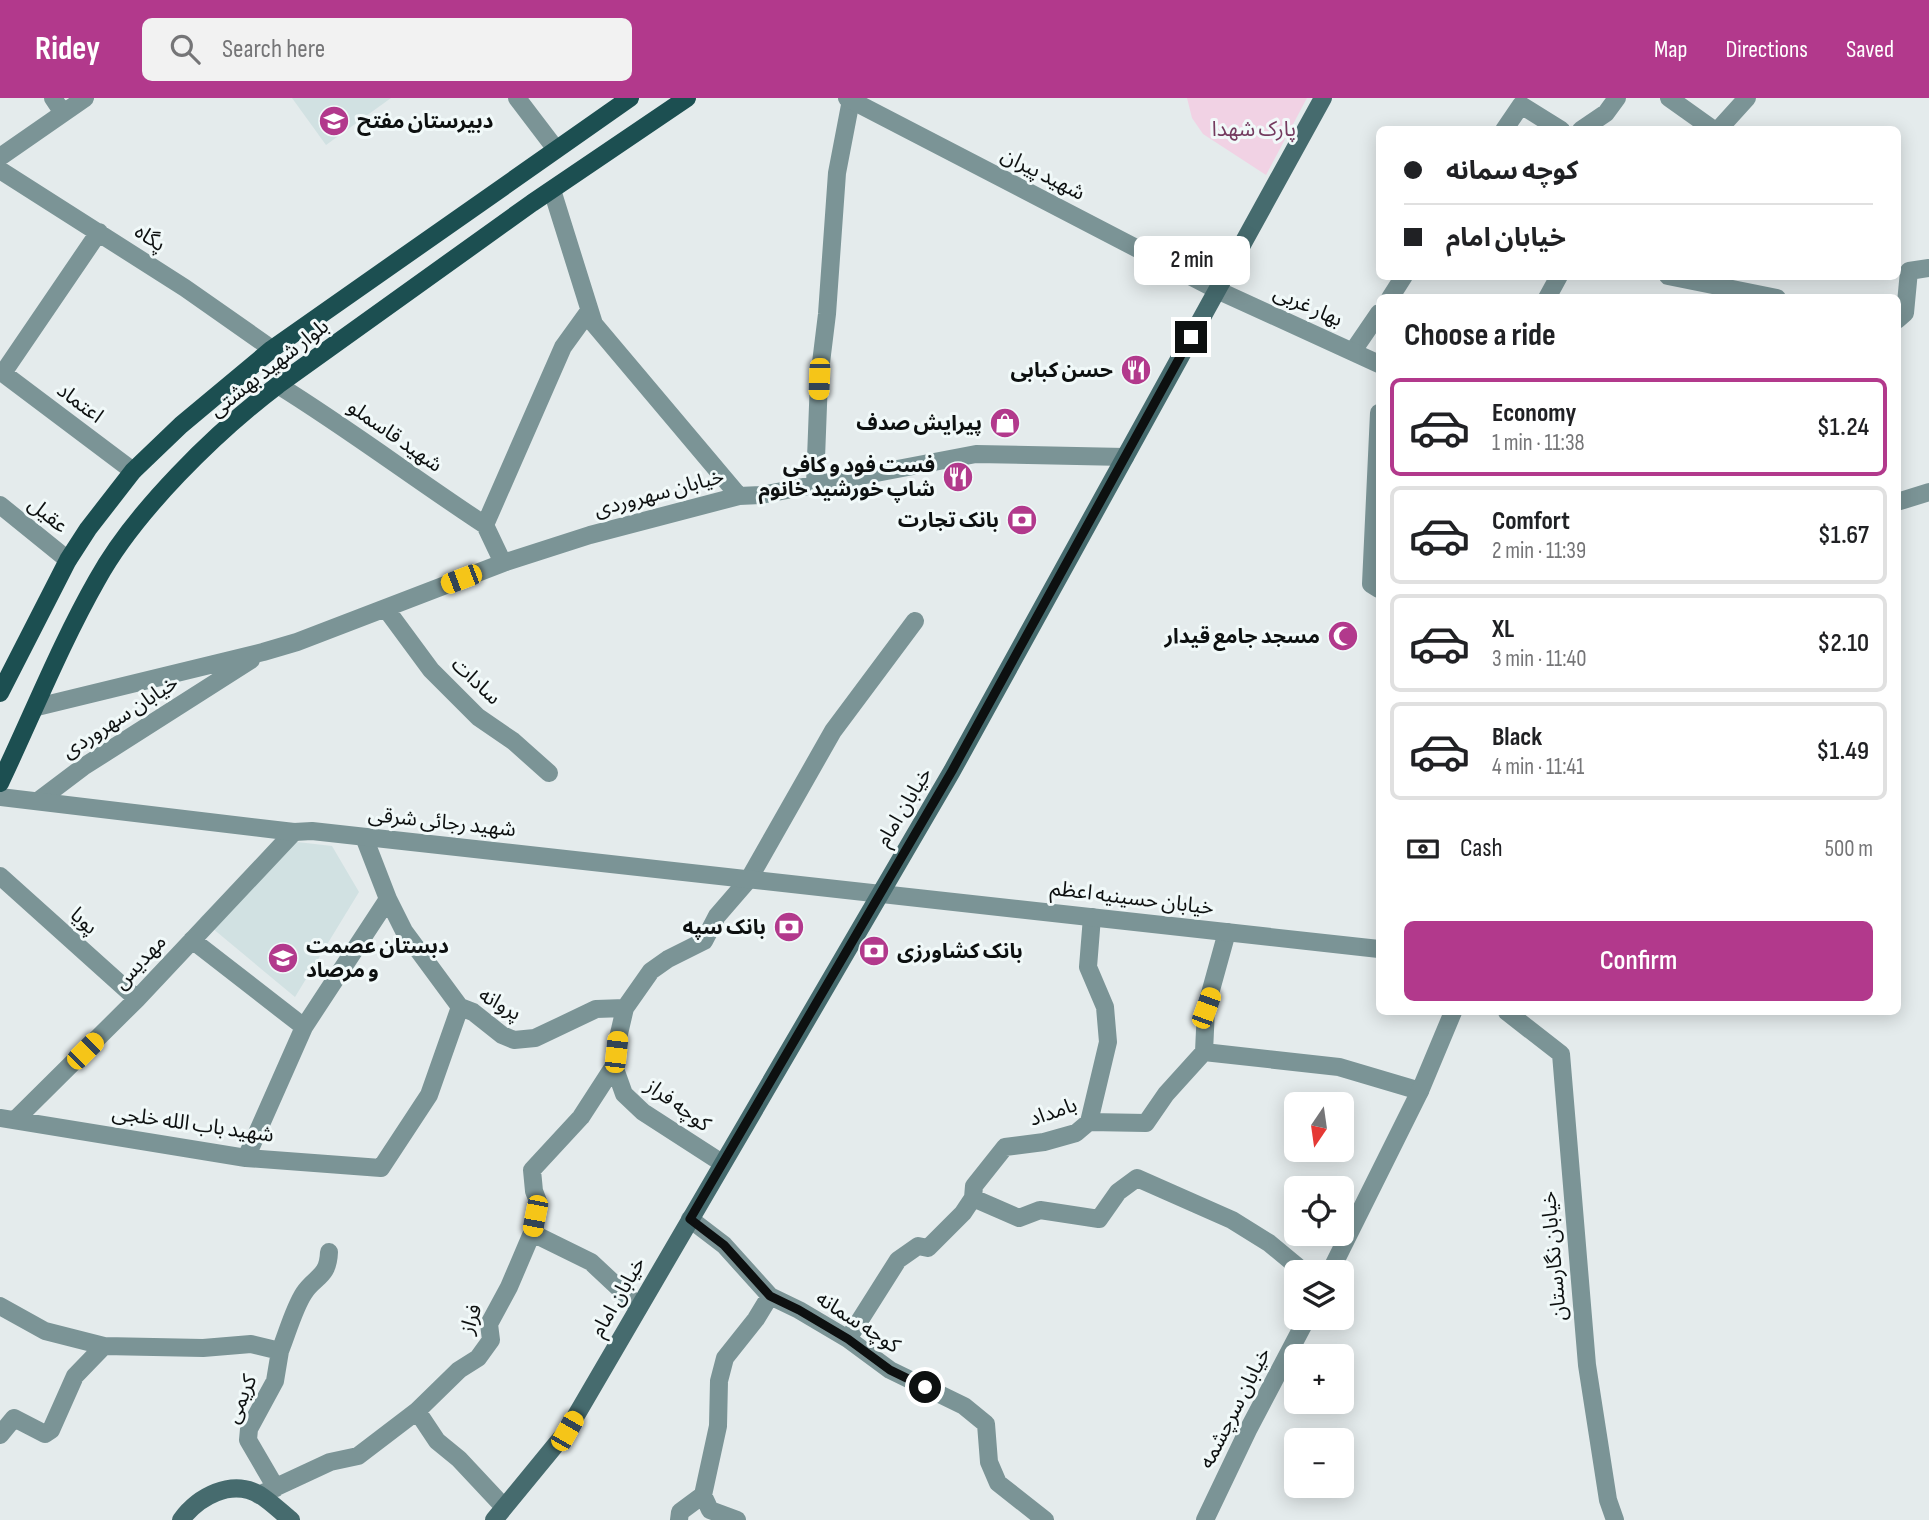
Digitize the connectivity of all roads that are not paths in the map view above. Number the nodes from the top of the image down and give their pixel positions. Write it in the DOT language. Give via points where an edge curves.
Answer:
graph roads {
  1 [pos="53,98"];
  2 [pos="85,98"];
  3 [pos="517,98"];
  4 [pos="630,98"];
  5 [pos="687,98"];
  6 [pos="1323,98"];
  7 [pos="1617,98"];
  8 [pos="1668,98"];
  9 [pos="1747,98"];
  10 [pos="849,99"];
  11 [pos="63,113"];
  12 [pos="1507,126"];
  13 [pos="1555,126"];
  14 [pos="1587,126"];
  15 [pos="1710,126"];
  16 [pos="1720,126"];
  17 [pos="573,136"];
  18 [pos="555,148"];
  19 [pos="0,157"];
  20 [pos="593,163"];
  21 [pos="0,170"];
  22 [pos="552,190"];
  23 [pos="99,232"];
  24 [pos="1929,268"];
  25 [pos="1688,280"];
  26 [pos="1217,290"];
  27 [pos="1757,294"];
  28 [pos="589,311"];
  29 [pos="1901,316"];
  30 [pos="1376,317"];
  31 [pos="272,349"];
  32 [pos="1353,351"];
  33 [pos="1376,362"];
  34 [pos="1,372"];
  35 [pos="278,385"];
  36 [pos="1125,457"];
  37 [pos="133,471"];
  38 [pos="1376,477"];
  39 [pos="815,485"];
  40 [pos="1929,492"];
  41 [pos="739,496"];
  42 [pos="1901,501"];
  43 [pos="0,505"];
  44 [pos="485,525"];
  45 [pos="68,560"];
  46 [pos="503,563"];
  47 [pos="1376,587"];
  48 [pos="386,609"];
  49 [pos="915,621"];
  50 [pos="263,652"];
  51 [pos="3,679"];
  52 [pos="37,707"];
  53 [pos="549,774"];
  54 [pos="0,783"];
  55 [pos="0,797"];
  56 [pos="38,801"];
  57 [pos="303,831"];
  58 [pos="364,836"];
  59 [pos="0,876"];
  60 [pos="749,879"];
  61 [pos="880,892"];
  62 [pos="388,899"];
  63 [pos="1092,917"];
  64 [pos="1227,932"];
  65 [pos="192,940"];
  66 [pos="1376,949"];
  67 [pos="137,999"];
  68 [pos="460,1007"];
  69 [pos="625,1008"];
  70 [pos="1452,1015"];
  71 [pos="1511,1015"];
  72 [pos="304,1027"];
  73 [pos="1204,1052"];
  74 [pos="614,1066"];
  75 [pos="1420,1091"];
  76 [pos="8,1119"];
  77 [pos="1089,1122"];
  78 [pos="246,1158"];
  79 [pos="722,1164"];
  80 [pos="973,1198"];
  81 [pos="690,1219"];
  82 [pos="532,1233"];
  83 [pos="330,1252"];
  84 [pos="1290,1260"];
  85 [pos="1336,1260"];
  86 [pos="770,1296"];
  87 [pos="0,1306"];
  88 [pos="639,1307"];
  89 [pos="1301,1330"];
  90 [pos="848,1339"];
  91 [pos="104,1346"];
  92 [pos="280,1351"];
  93 [pos="417,1411"];
  94 [pos="0,1435"];
  95 [pos="267,1491"];
  96 [pos="703,1495"];
  97 [pos="499,1514"];
  98 [pos="181,1520"];
  99 [pos="291,1520"];
  100 [pos="679,1520"];
  101 [pos="737,1520"];
  102 [pos="1045,1520"];
  103 [pos="1205,1520"];
  104 [pos="1615,1520"];
  1 -- 11 [label="street"];
  2 -- 11 [label="street"];
  3 -- 18 [label="street"];
  4 -- 17 [label="main road, بلوار شهید بهشتی"];
  5 -- 20 [label="main road, بلوار شهید بهشتی"];
  6 -- 26 [label="main road, خیابان امام"];
  7 -- 14 [label="street"];
  8 -- 15 [label="street"];
  9 -- 16 [label="street"];
  10 -- 26 [label="street, شهید پیران"];
  10 -- 39 [label="street" via="836,173"];
  11 -- 19 [label="street"];
  12 -- 13 [label="street" via="1521,105"];
  17 -- 18 [label="main road, بلوار شهید بهشتی"];
  17 -- 20 [label="main road" via="594,149"];
  18 -- 31 [label="main road, بلوار شهید بهشتی"];
  20 -- 22 [label="main road, بلوار شهید بهشتی"];
  21 -- 23 [label="street, پگاه"];
  22 -- 28 [label="street"];
  22 -- 35 [label="main road, بلوار شهید بهشتی"];
  23 -- 31 [label="street, پگاه"];
  23 -- 34 [label="street"];
  24 -- 29 [label="street" via="1909,271"];
  25 -- 27 [label="street"];
  26 -- 32 [label="street, بهار غربی"];
  26 -- 36 [label="main road, خیابان امام"];
  28 -- 41 [label="street" via="594,324"];
  28 -- 44 [label="street" via="563,348"];
  30 -- 32 [label="street"];
  31 -- 37 [label="main road, بلوار شهید بهشتی"];
  32 -- 33 [label="street, بهار غربی"];
  34 -- 37 [label="street, اعتماد"];
  35 -- 44 [label="street, شهید قاسملو"];
  35 -- 52 [label="main road, بلوار شهید بهشتی" via="215,439 144,512 98,578"];
  36 -- 39 [label="street, خیابان سهروردی" via="976,454"];
  36 -- 61 [label="main road, خیابان امام"];
  37 -- 45 [label="main road, بلوار شهید بهشتی"];
  38 -- 47 [label="street" via="1371,584"];
  39 -- 41 [label="street, خیابان سهروردی"];
  40 -- 42 [label="street"];
  41 -- 46 [label="street, خیابان سهروردی"];
  43 -- 45 [label="street, عقیل"];
  44 -- 46 [label="street"];
  45 -- 51 [label="main road, بلوار شهید بهشتی"];
  46 -- 48 [label="street, خیابان سهروردی"];
  48 -- 50 [label="street, خیابان سهروردی"];
  48 -- 53 [label="street, سادات" via="431,670 478,717"];
  49 -- 60 [label="street" via="833,731"];
  50 -- 52 [label="street, خیابان سهروردی"];
  50 -- 56 [label="street, خیابان سهروردی" via="83,767"];
  52 -- 54 [label="main road, بلوار شهید بهشتی"];
  55 -- 56 [label="street, شهید رجائی شرقی"];
  56 -- 57 [label="street, شهید رجائی شرقی"];
  57 -- 58 [label="street, شهید رجائی شرقی"];
  57 -- 65 [label="street, مهدیس"];
  58 -- 60 [label="street, شهید رجائی شرقی"];
  58 -- 62 [label="street, پروانه"];
  59 -- 67 [label="street, پویا"];
  60 -- 61 [label="street, شهید رجائی شرقی"];
  60 -- 69 [label="street" via="717,916 704,940 651,971"];
  61 -- 63 [label="street, خیابان حسینیه اعظم"];
  61 -- 79 [label="main road, خیابان امام"];
  62 -- 68 [label="street, پروانه" via="404,931"];
  62 -- 72 [label="street"];
  63 -- 64 [label="street, خیابان حسینیه اعظم"];
  63 -- 77 [label="street" via="1087,967 1105,1007 1108,1042"];
  64 -- 66 [label="street, خیابان حسینیه اعظم"];
  64 -- 73 [label="street" via="1206,1008"];
  65 -- 67 [label="street, مهدیس"];
  65 -- 72 [label="street"];
  67 -- 76 [label="street, مهدیس"];
  68 -- 69 [label="street, پروانه" via="514,1040 535,1038 596,1009"];
  68 -- 78 [label="street, شهید باب الله خلجی" via="429,1095 381,1168"];
  69 -- 74 [label="street"];
  70 -- 75 [label="street"];
  71 -- 104 [label="street, خیابان نگارستان" via="1561,1054 1587,1365"];
  72 -- 78 [label="street"];
  73 -- 75 [label="street" via="1339,1067"];
  73 -- 77 [label="street, بامداد" via="1146,1124"];
  74 -- 79 [label="street, کوچه فراز" via="624,1094 643,1112"];
  74 -- 82 [label="street, فراز" via="581,1117 532,1170 539,1204"];
  75 -- 85 [label="street"];
  76 -- 78 [label="street, شهید باب الله خلجی"];
  77 -- 80 [label="street, بامداد" via="1076,1132 1044,1142 1005,1147 974,1186"];
  79 -- 81 [label="main road, خیابان امام"];
  80 -- 84 [label="street" via="1019,1219 1040,1210 1099,1219 1118,1192 1137,1178 1232,1220"];
  80 -- 90 [label="street, بامداد" via="929,1248 918,1246 898,1260"];
  81 -- 86 [label="street, کوچه سمانه" via="724,1245"];
  81 -- 88 [label="main road, خیابان امام"];
  82 -- 88 [label="street" via="591,1262"];
  82 -- 93 [label="street, فراز" via="489,1324 491,1340 478,1358"];
  83 -- 92 [label="street" via="325,1271 304,1293"];
  86 -- 90 [label="street, کوچه سمانه"];
  86 -- 96 [label="street" via="725,1358 719,1381 718,1426"];
  87 -- 91 [label="street, کریمی" via="45,1331"];
  88 -- 97 [label="main road, خیابان امام" via="567,1431"];
  89 -- 103 [label="street, خیابان سرچشمه"];
  90 -- 102 [label="street, کوچه سمانه" via="890,1370 964,1405 986,1424 989,1462 998,1483"];
  91 -- 92 [label="street, کریمی" via="251,1344"];
  91 -- 94 [label="street" via="75,1376 51,1430 45,1434 14,1418"];
  92 -- 95 [label="street, کریمی" via="275,1381 249,1429 248,1440"];
  93 -- 95 [label="street, فراز" via="358,1456 330,1462"];
  93 -- 97 [label="street"];
  95 -- 98 [label="main road" via="226,1489 200,1500"];
  95 -- 99 [label="main road"];
  96 -- 100 [label="street" via="680,1511"];
  96 -- 101 [label="street" via="710,1510"];
}
